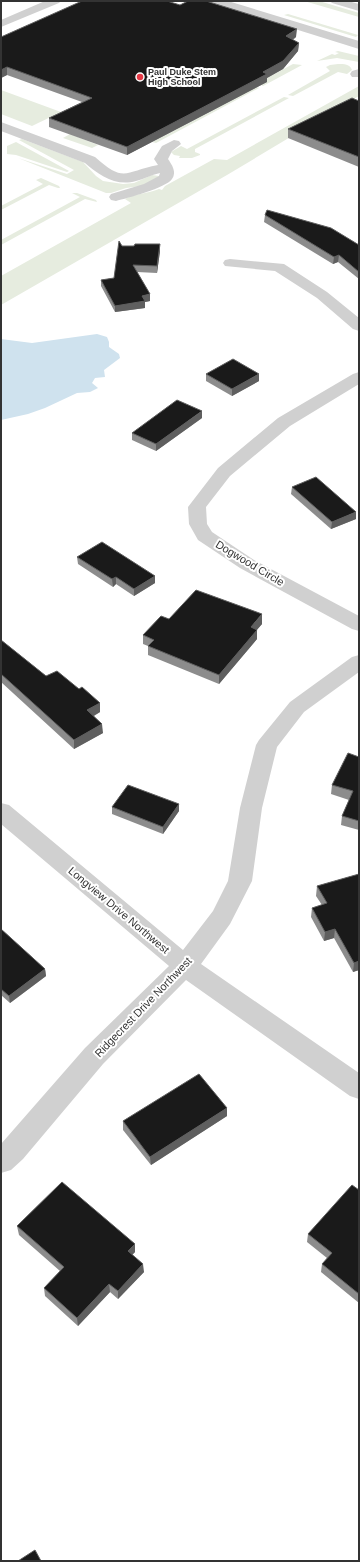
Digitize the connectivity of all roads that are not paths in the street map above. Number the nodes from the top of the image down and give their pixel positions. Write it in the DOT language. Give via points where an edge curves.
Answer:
graph roads {
  1 [pos="55,1"];
  2 [pos="216,1"];
  3 [pos="336,1"];
  4 [pos="359,8"];
  5 [pos="1,24"];
  6 [pos="359,45"];
  7 [pos="1,126"];
  8 [pos="174,144"];
  9 [pos="167,168"];
  10 [pos="116,197"];
  11 [pos="230,262"];
  12 [pos="359,326"];
  13 [pos="359,377"];
  14 [pos="359,624"];
  15 [pos="359,662"];
  16 [pos="1,811"];
  17 [pos="185,966"];
  18 [pos="359,1088"];
  19 [pos="1,1160"];
  1 -- 5 [label="street"];
  2 -- 6 [label="street"];
  3 -- 4 [label="street"];
  7 -- 9 [label="street" via="90,160 117,178 132,178 149,171"];
  8 -- 9 [label="street" via="167,149 161,159"];
  9 -- 10 [label="street" via="166,178 149,187"];
  11 -- 12 [label="street" via="279,267 322,295"];
  13 -- 14 [label="street, Dogwood Circle" via="284,422 224,472 197,507 198,524 205,536 247,564"];
  15 -- 17 [label="street, Ridgecrest Drive Northwest" via="297,707 267,745 251,808 240,881 222,917"];
  16 -- 17 [label="street, Longview Drive Northwest"];
  17 -- 18 [label="street, Longview Drive Northwest"];
  17 -- 19 [label="street, Ridgecrest Drive Northwest" via="94,1056 13,1150"];
}
